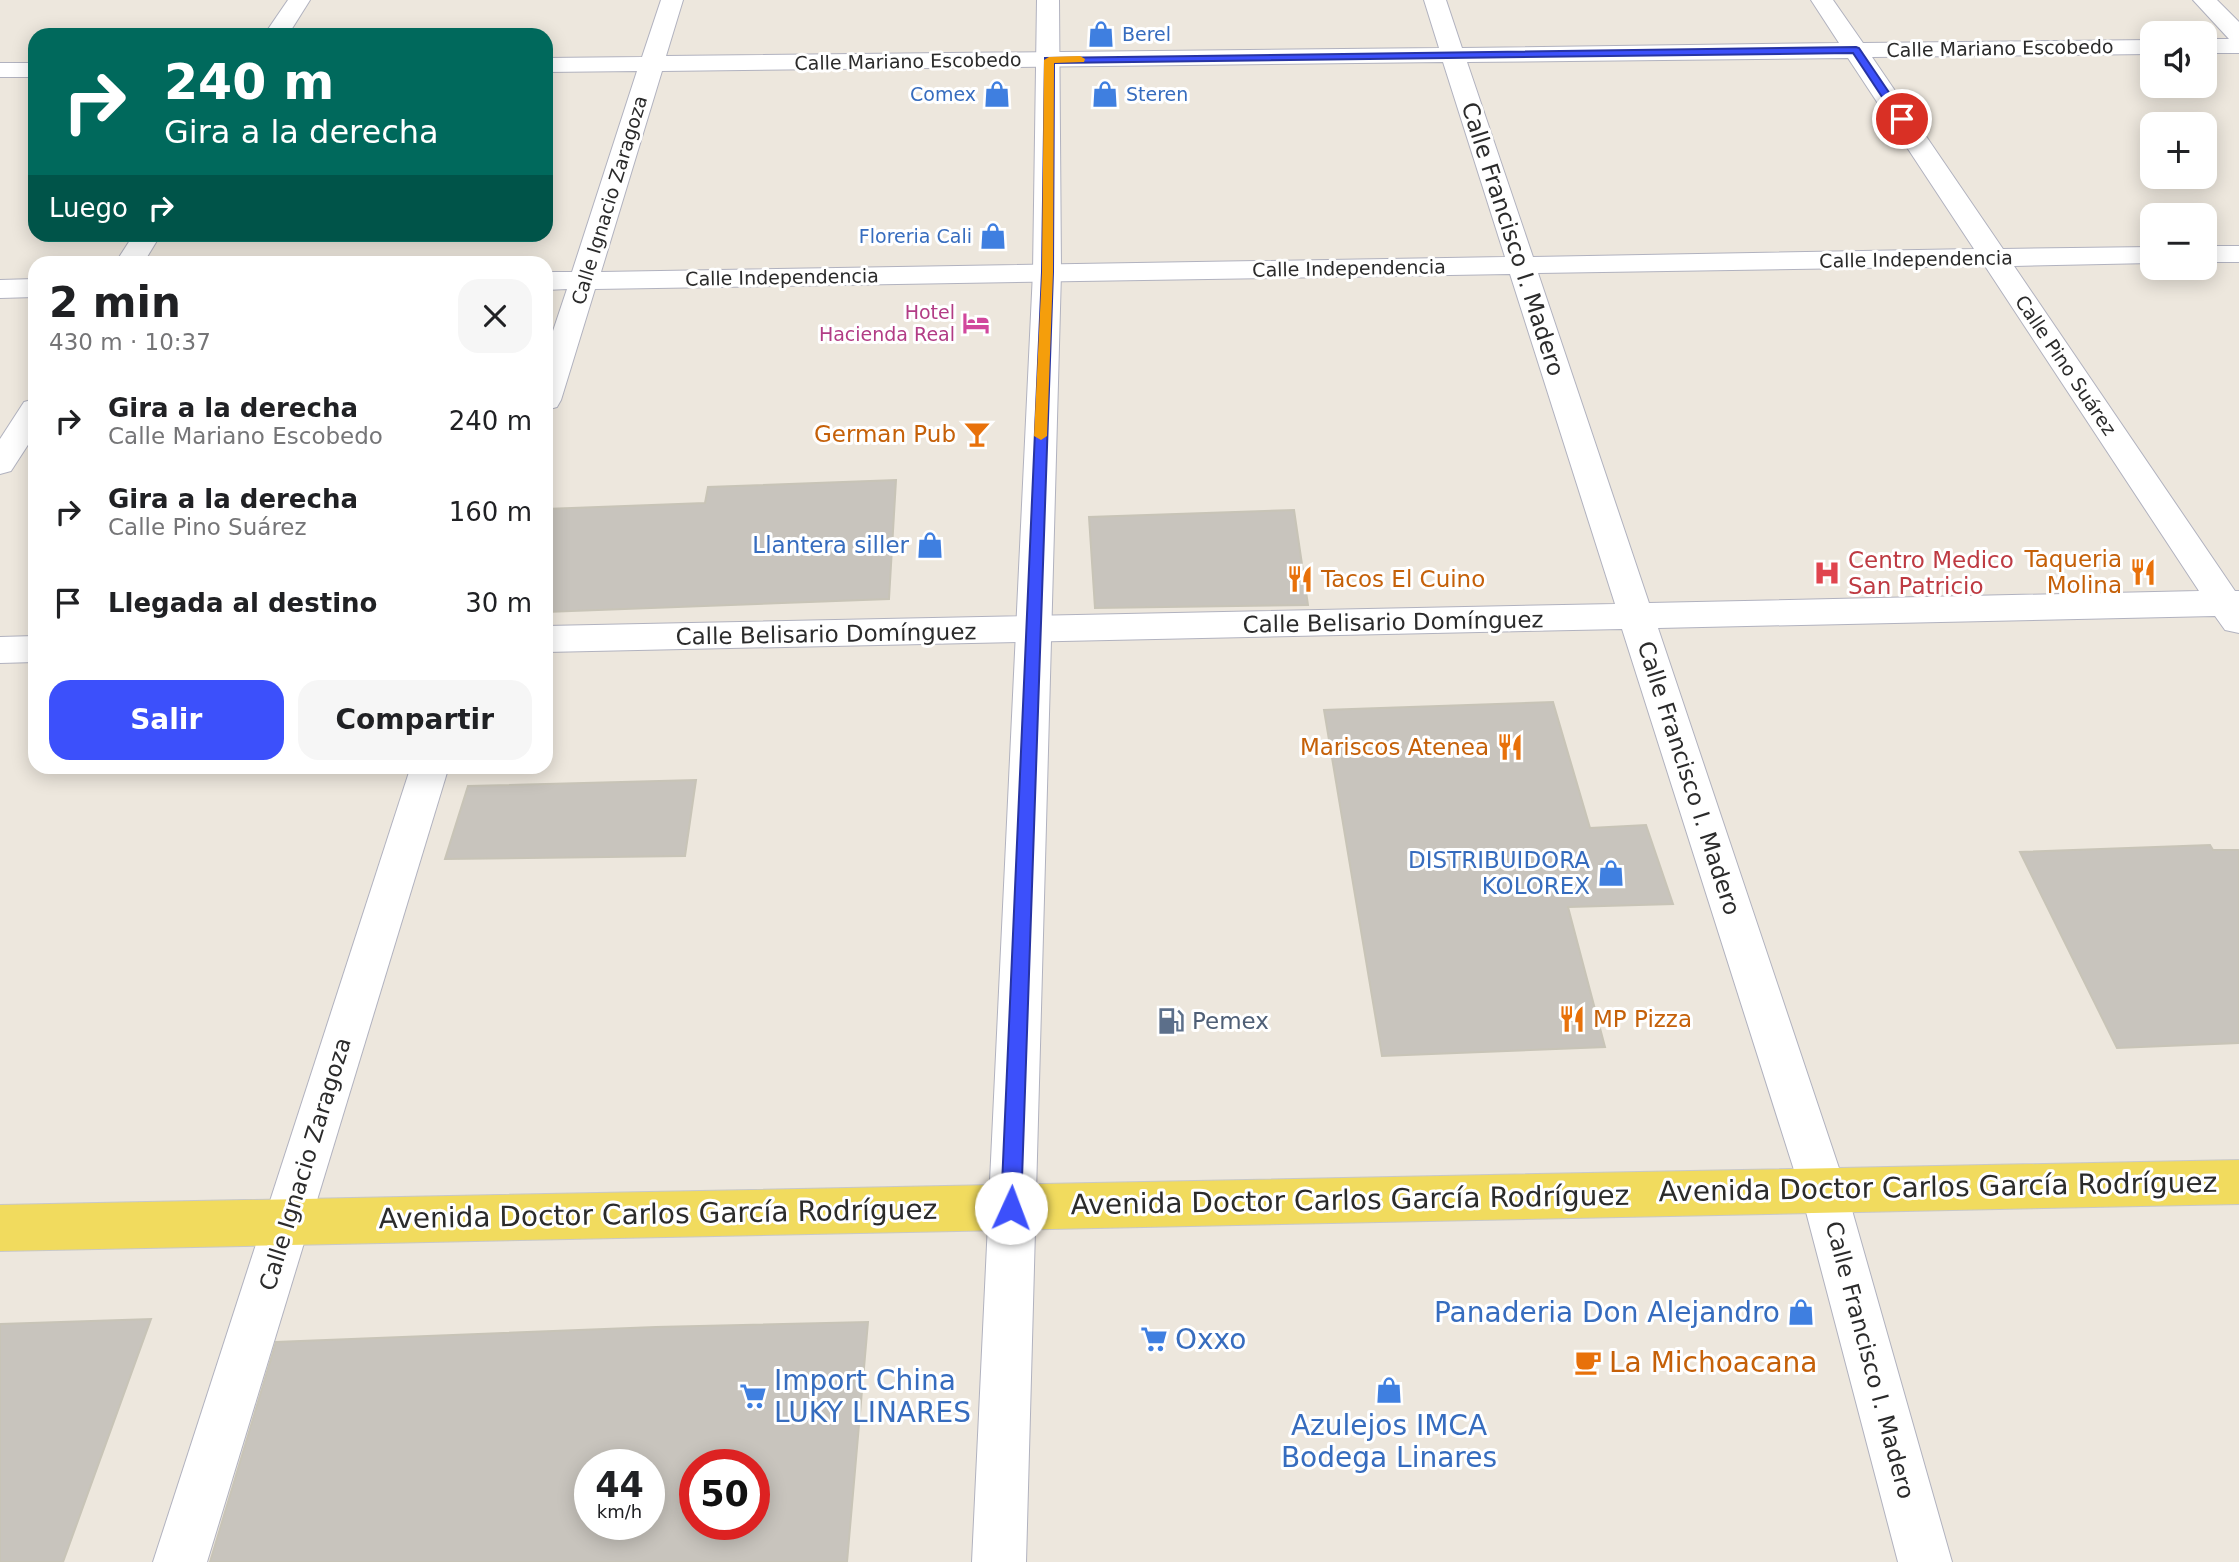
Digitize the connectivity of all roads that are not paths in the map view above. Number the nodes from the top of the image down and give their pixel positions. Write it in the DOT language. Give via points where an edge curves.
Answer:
graph roads {
  1 [pos="299,0"];
  2 [pos="672,0"];
  3 [pos="1048,0"];
  4 [pos="1435,0"];
  5 [pos="1822,0"];
  6 [pos="2204,0"];
  7 [pos="281,28"];
  8 [pos="2239,35"];
  9 [pos="2217,46"];
  10 [pos="2239,46"];
  11 [pos="2140,47"];
  12 [pos="1856,50"];
  13 [pos="1453,55"];
  14 [pos="1049,60"];
  15 [pos="652,64"];
  16 [pos="553,65"];
  17 [pos="0,70"];
  18 [pos="28,70"];
  19 [pos="2217,254"];
  20 [pos="2239,254"];
  21 [pos="2140,255"];
  22 [pos="1994,258"];
  23 [pos="1521,265"];
  24 [pos="1047,272"];
  25 [pos="584,280"];
  26 [pos="553,281"];
  27 [pos="28,288"];
  28 [pos="0,289"];
  29 [pos="553,378"];
  30 [pos="28,421"];
  31 [pos="0,464"];
  32 [pos="2234,611"];
  33 [pos="1635,616"];
  34 [pos="1034,630"];
  35 [pos="553,639"];
  36 [pos="28,649"];
  37 [pos="0,650"];
  38 [pos="427,774"];
  39 [pos="2239,1182"];
  40 [pos="1823,1189"];
  41 [pos="1011,1208"];
  42 [pos="288,1220"];
  43 [pos="0,1228"];
  44 [pos="180,1562"];
  45 [pos="999,1562"];
  46 [pos="1925,1562"];
  1 -- 7 [label="street"];
  2 -- 15 [label="street, Calle Ignacio Zaragoza"];
  3 -- 14 [label="street"];
  4 -- 13 [label="street, Calle Francisco I. Madero"];
  5 -- 12 [label="street, Calle Pino Suárez"];
  6 -- 8 [label="street"];
  9 -- 10 [label="street"];
  11 -- 12 [label="street, Calle Mariano Escobedo"];
  12 -- 13 [label="street, Calle Mariano Escobedo"];
  12 -- 22 [label="street, Calle Pino Suárez"];
  13 -- 14 [label="street, Calle Mariano Escobedo"];
  13 -- 23 [label="street, Calle Francisco I. Madero"];
  14 -- 15 [label="street, Calle Mariano Escobedo"];
  14 -- 24 [label="street"];
  15 -- 16 [label="street, Calle Mariano Escobedo"];
  15 -- 25 [label="street, Calle Ignacio Zaragoza"];
  17 -- 18 [label="street"];
  19 -- 20 [label="street"];
  21 -- 22 [label="street, Calle Independencia"];
  22 -- 23 [label="street, Calle Independencia"];
  22 -- 32 [label="street, Calle Pino Suárez"];
  23 -- 24 [label="street, Calle Independencia"];
  23 -- 33 [label="street, Calle Francisco I. Madero"];
  24 -- 25 [label="street, Calle Independencia"];
  24 -- 34 [label="street"];
  25 -- 26 [label="street, Calle Independencia"];
  25 -- 29 [label="street, Calle Ignacio Zaragoza"];
  27 -- 28 [label="street"];
  30 -- 31 [label="street"];
  32 -- 33 [label="street, Calle Belisario Domínguez"];
  33 -- 34 [label="street, Calle Belisario Domínguez"];
  33 -- 40 [label="street, Calle Francisco I. Madero"];
  34 -- 35 [label="street, Calle Belisario Domínguez"];
  34 -- 41 [label="street"];
  36 -- 37 [label="street"];
  38 -- 42 [label="street, Calle Ignacio Zaragoza"];
  39 -- 40 [label="main road, Avenida Doctor Carlos García Rodríguez"];
  40 -- 41 [label="main road, Avenida Doctor Carlos García Rodríguez"];
  40 -- 46 [label="street, Calle Francisco I. Madero"];
  41 -- 42 [label="main road, Avenida Doctor Carlos García Rodríguez"];
  41 -- 45 [label="street"];
  42 -- 43 [label="main road, Avenida Doctor Carlos García Rodríguez"];
  42 -- 44 [label="street, Calle Ignacio Zaragoza"];
}
